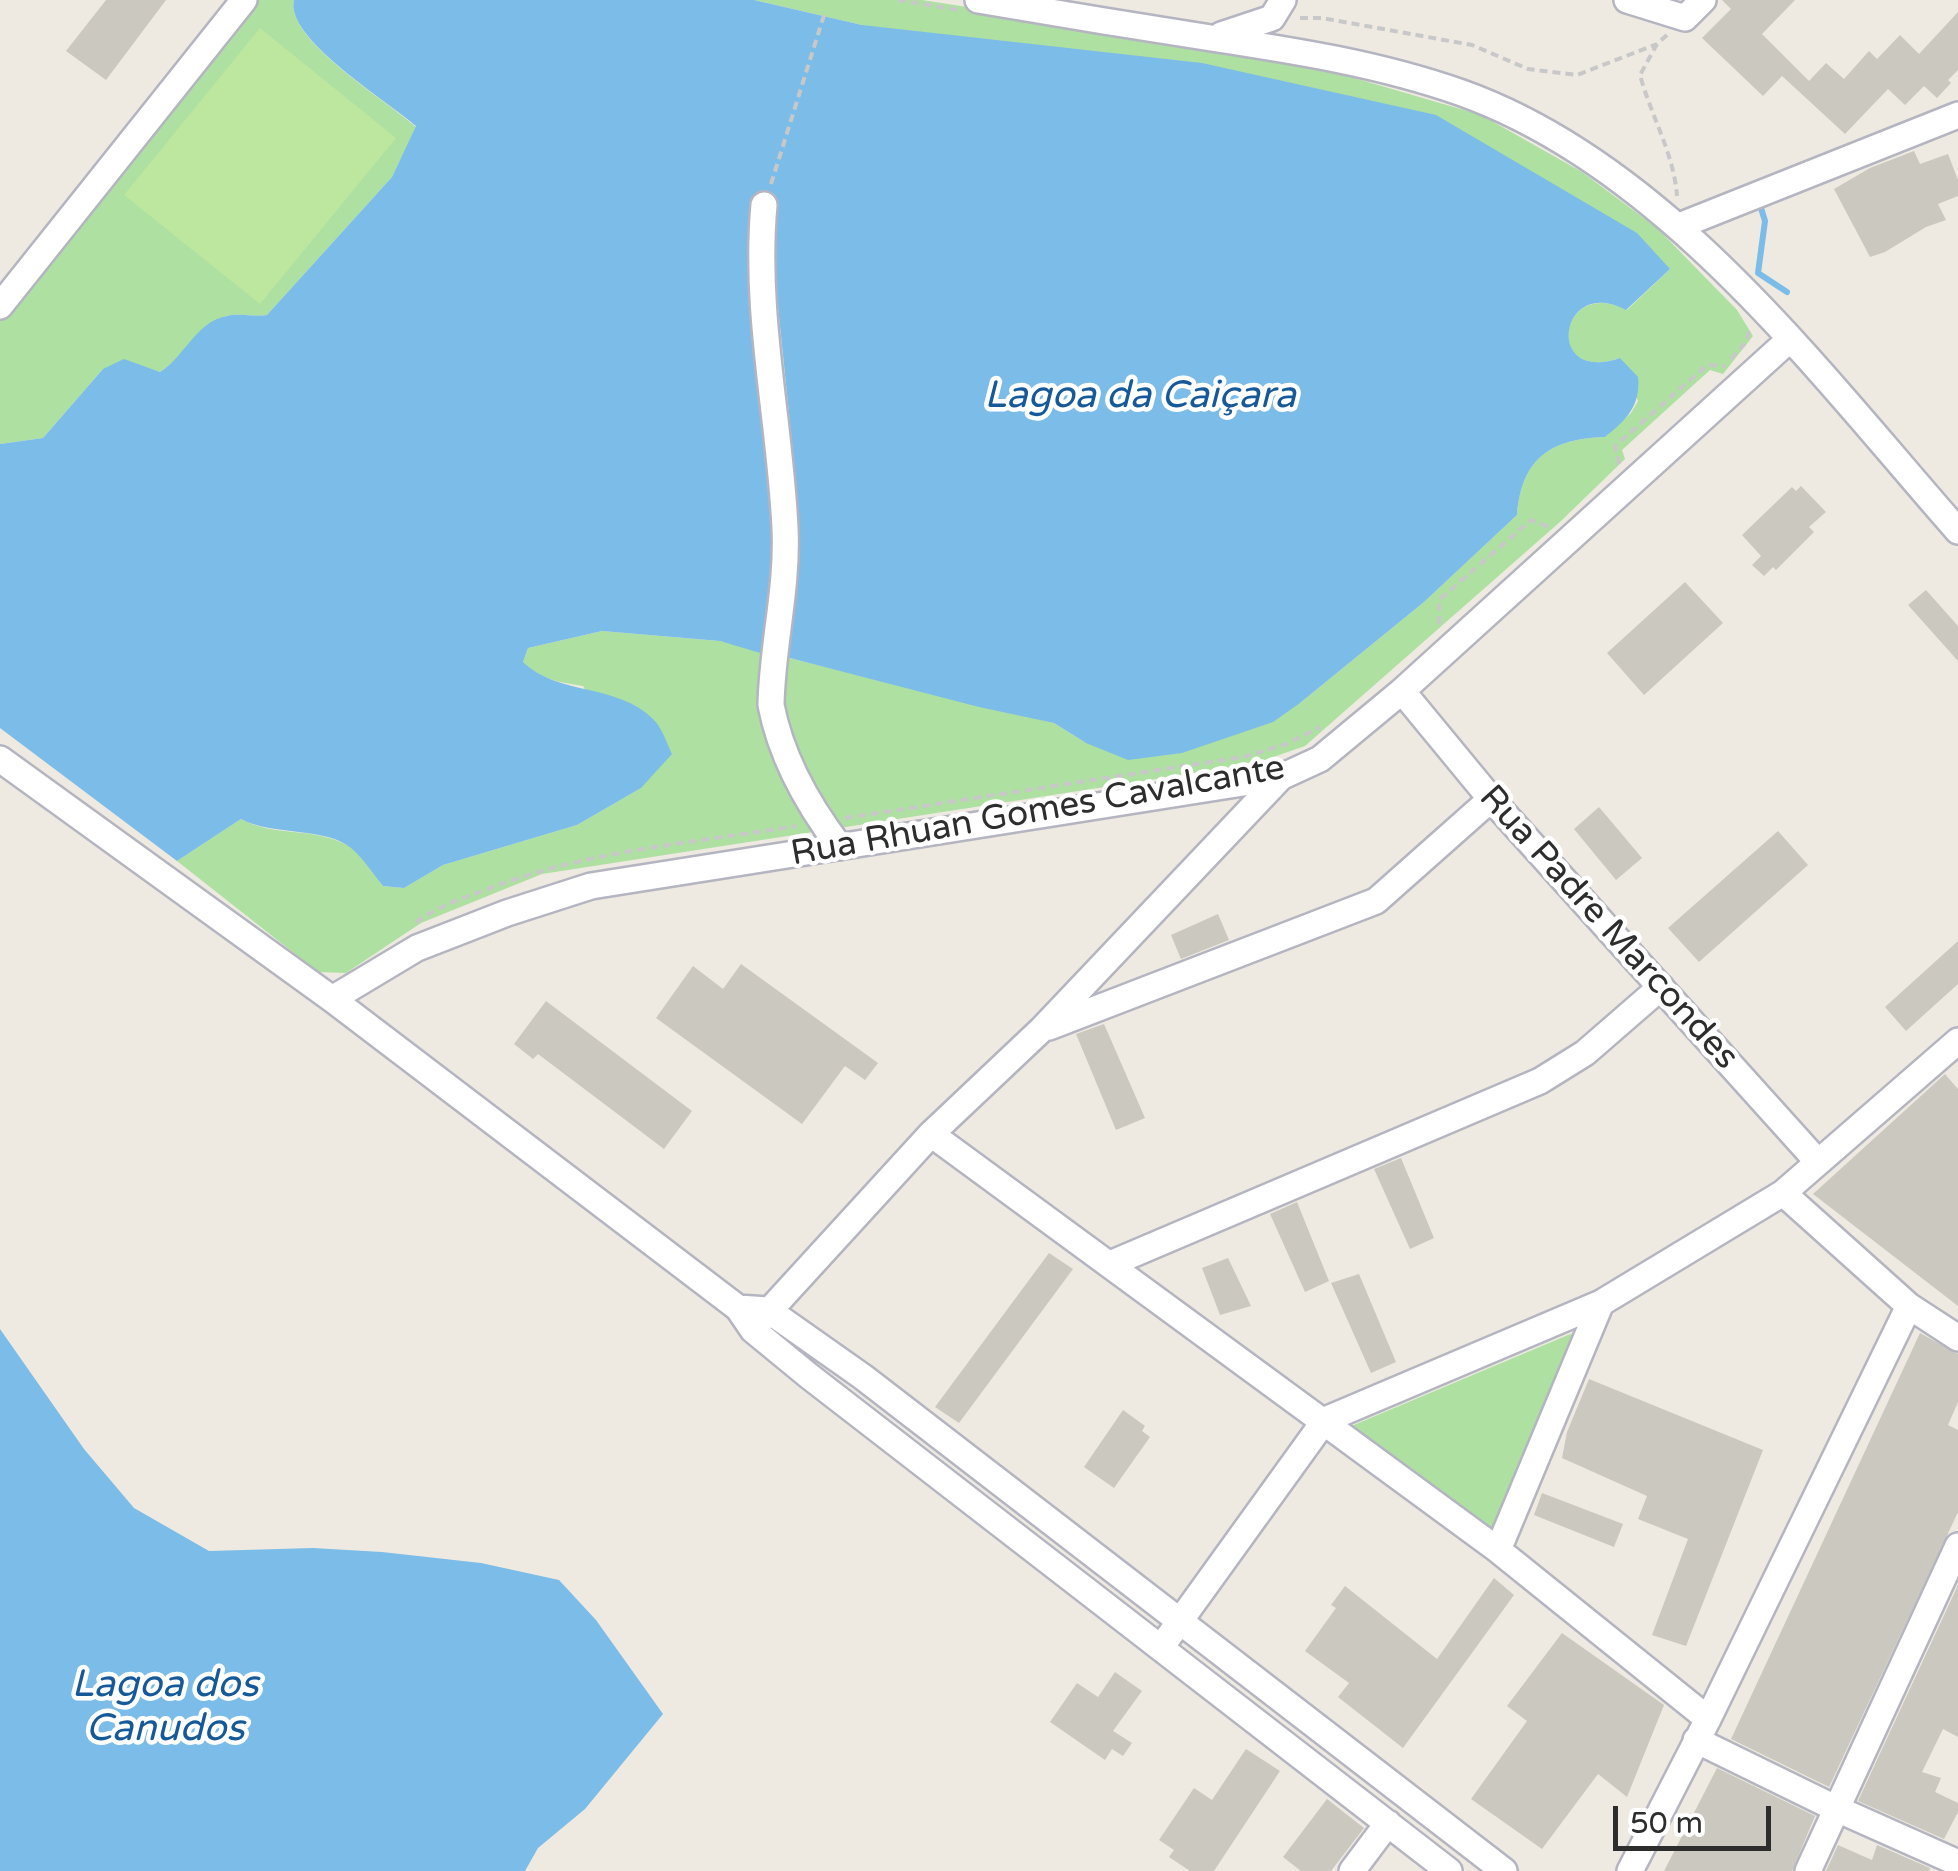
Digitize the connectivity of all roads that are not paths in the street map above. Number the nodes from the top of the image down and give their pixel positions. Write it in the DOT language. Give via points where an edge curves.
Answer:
graph roads {
  1 [pos="244,0"];
  2 [pos="1627,0"];
  3 [pos="977,6"];
  4 [pos="1277,9"];
  5 [pos="1694,9"];
  6 [pos="1211,38"];
  7 [pos="1953,113"];
  8 [pos="764,205"];
  9 [pos="1679,226"];
  10 [pos="2,299"];
  11 [pos="1789,340"];
  12 [pos="1958,531"];
  13 [pos="1402,691"];
  14 [pos="0,759"];
  15 [pos="1281,777"];
  16 [pos="1491,799"];
  17 [pos="840,847"];
  18 [pos="1661,987"];
  19 [pos="332,999"];
  20 [pos="1041,1030"];
  21 [pos="1958,1041"];
  22 [pos="931,1134"];
  23 [pos="1818,1162"];
  24 [pos="1783,1194"];
  25 [pos="1110,1264"];
  26 [pos="1601,1303"];
  27 [pos="1909,1306"];
  28 [pos="760,1320"];
  29 [pos="1958,1338"];
  30 [pos="1325,1420"];
  31 [pos="1958,1546"];
  32 [pos="1498,1550"];
  33 [pos="1182,1622"];
  34 [pos="1162,1646"];
  35 [pos="1702,1730"];
  36 [pos="1837,1809"];
  37 [pos="1388,1823"];
  38 [pos="1952,1858"];
  39 [pos="1352,1871"];
  40 [pos="1449,1871"];
  41 [pos="1504,1871"];
  42 [pos="1630,1871"];
  43 [pos="1808,1871"];
  1 -- 10 [label="street"];
  2 -- 5 [label="street"];
  3 -- 6 [label="street"];
  4 -- 6 [label="street"];
  6 -- 9 [label="street" via="1316,53 1466,94 1596,163"];
  7 -- 9 [label="street"];
  8 -- 17 [label="street" via="762,284 785,531 771,705 790,766"];
  9 -- 11 [label="street"];
  11 -- 12 [label="street"];
  11 -- 13 [label="street, Rua Rhuan Gomes Cavalcante"];
  13 -- 15 [label="street, Rua Rhuan Gomes Cavalcante" via="1320,760"];
  13 -- 16 [label="street, Rua Padre Marcondes"];
  14 -- 19 [label="street"];
  15 -- 17 [label="street, Rua Rhuan Gomes Cavalcante"];
  15 -- 20 [label="street"];
  16 -- 18 [label="street, Rua Padre Marcondes"];
  16 -- 20 [label="street" via="1376,901"];
  17 -- 19 [label="street, Rua Rhuan Gomes Cavalcante" via="591,886 417,948"];
  18 -- 23 [label="street, Rua Padre Marcondes"];
  18 -- 25 [label="street" via="1585,1053 1540,1081"];
  19 -- 28 [label="street"];
  20 -- 22 [label="street"];
  21 -- 23 [label="street"];
  22 -- 25 [label="street"];
  22 -- 28 [label="street"];
  23 -- 24 [label="street"];
  24 -- 26 [label="street"];
  24 -- 27 [label="street"];
  25 -- 30 [label="street"];
  26 -- 30 [label="street"];
  26 -- 32 [label="street"];
  27 -- 29 [label="street"];
  27 -- 35 [label="street"];
  28 -- 33 [label="street" via="863,1377"];
  28 -- 34 [label="street"];
  30 -- 32 [label="street"];
  30 -- 33 [label="street"];
  31 -- 36 [label="street"];
  32 -- 35 [label="street"];
  33 -- 34 [label="street"];
  33 -- 41 [label="street"];
  34 -- 37 [label="street"];
  35 -- 36 [label="street"];
  35 -- 42 [label="street"];
  36 -- 38 [label="street"];
  36 -- 43 [label="street"];
  37 -- 39 [label="street"];
  37 -- 40 [label="street"];
}
